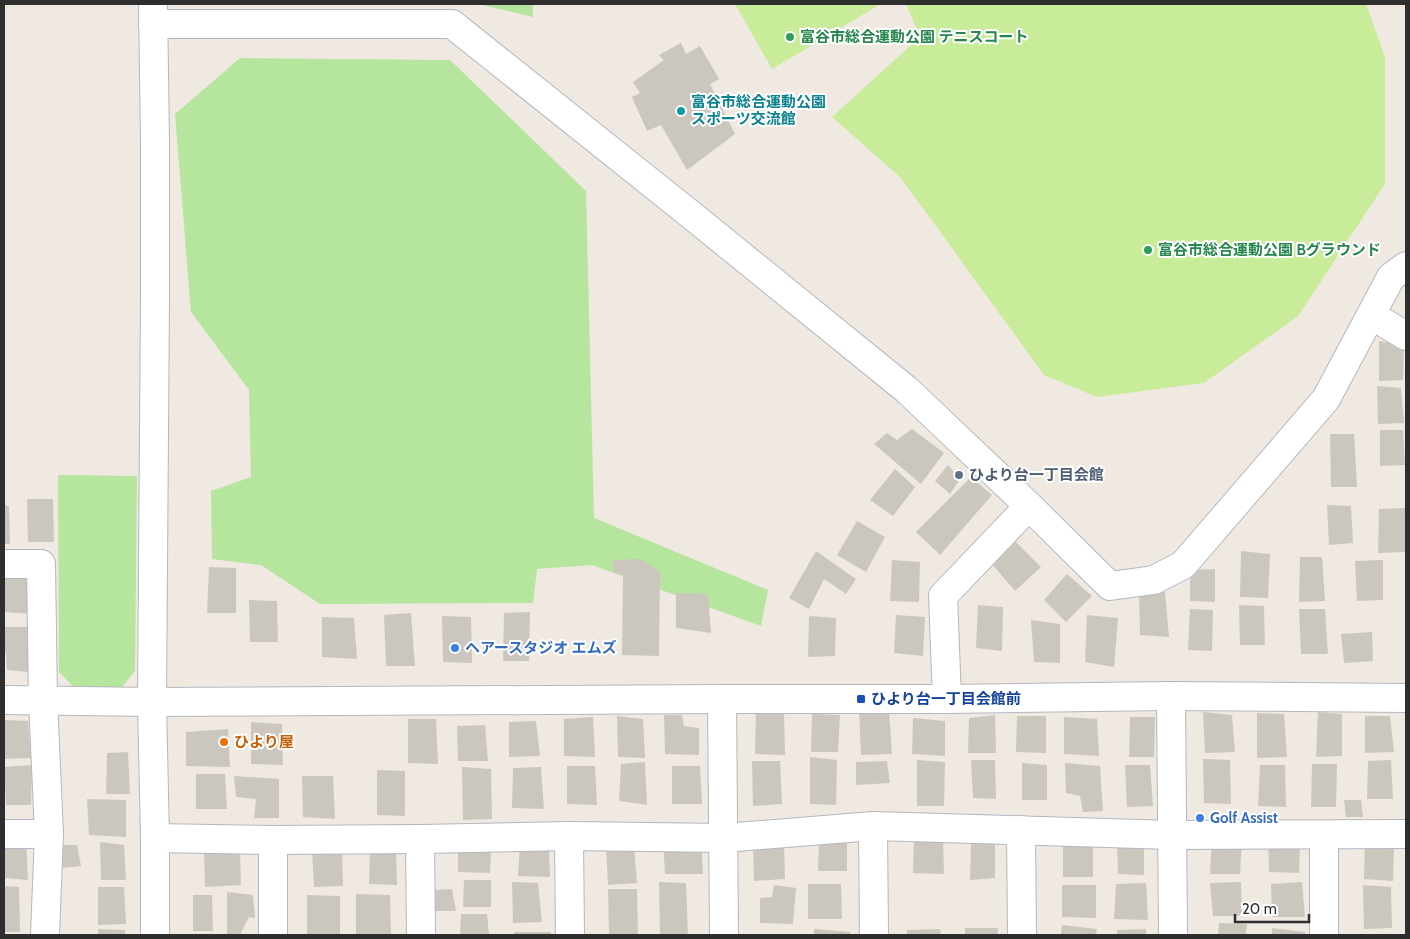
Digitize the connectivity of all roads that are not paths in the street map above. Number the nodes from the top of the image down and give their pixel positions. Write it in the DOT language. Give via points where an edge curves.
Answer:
graph roads {
  1 [pos="153,14"];
  2 [pos="1406,266"];
  3 [pos="1371,314"];
  4 [pos="1406,336"];
  5 [pos="1029,506"];
  6 [pos="4,564"];
  7 [pos="1171,696"];
  8 [pos="1406,698"];
  9 [pos="722,699"];
  10 [pos="947,699"];
  11 [pos="4,700"];
  12 [pos="43,700"];
  13 [pos="152,702"];
  14 [pos="873,826"];
  15 [pos="1021,830"];
  16 [pos="4,834"];
  17 [pos="49,834"];
  18 [pos="1406,834"];
  19 [pos="1172,835"];
  20 [pos="1324,835"];
  21 [pos="569,836"];
  22 [pos="155,838"];
  23 [pos="724,838"];
  24 [pos="420,839"];
  25 [pos="272,840"];
  26 [pos="45,935"];
  27 [pos="155,935"];
  28 [pos="273,935"];
  29 [pos="421,935"];
  30 [pos="570,935"];
  31 [pos="724,935"];
  32 [pos="874,935"];
  33 [pos="1022,935"];
  34 [pos="1174,935"];
  35 [pos="1324,935"];
  1 -- 5 [label="street" via="452,24 906,390"];
  1 -- 13 [label="street"];
  2 -- 3 [label="street" via="1391,277"];
  3 -- 4 [label="street"];
  3 -- 5 [label="street" via="1326,398 1183,565 1154,580 1110,586"];
  5 -- 10 [label="street" via="943,596"];
  6 -- 12 [label="street" via="41,564"];
  7 -- 8 [label="street"];
  7 -- 10 [label="street"];
  7 -- 19 [label="street"];
  9 -- 10 [label="street"];
  9 -- 13 [label="street"];
  9 -- 23 [label="street"];
  11 -- 12 [label="street"];
  12 -- 13 [label="street"];
  12 -- 17 [label="street"];
  13 -- 22 [label="street"];
  14 -- 15 [label="street"];
  14 -- 23 [label="street"];
  14 -- 32 [label="street"];
  15 -- 19 [label="street"];
  15 -- 33 [label="street"];
  16 -- 17 [label="street"];
  17 -- 26 [label="street"];
  18 -- 20 [label="street"];
  19 -- 20 [label="street"];
  19 -- 34 [label="street"];
  20 -- 35 [label="street"];
  21 -- 23 [label="street"];
  21 -- 24 [label="street"];
  21 -- 30 [label="street"];
  22 -- 25 [label="street"];
  22 -- 27 [label="street"];
  23 -- 31 [label="street"];
  24 -- 25 [label="street"];
  24 -- 29 [label="street"];
  25 -- 28 [label="street"];
}
